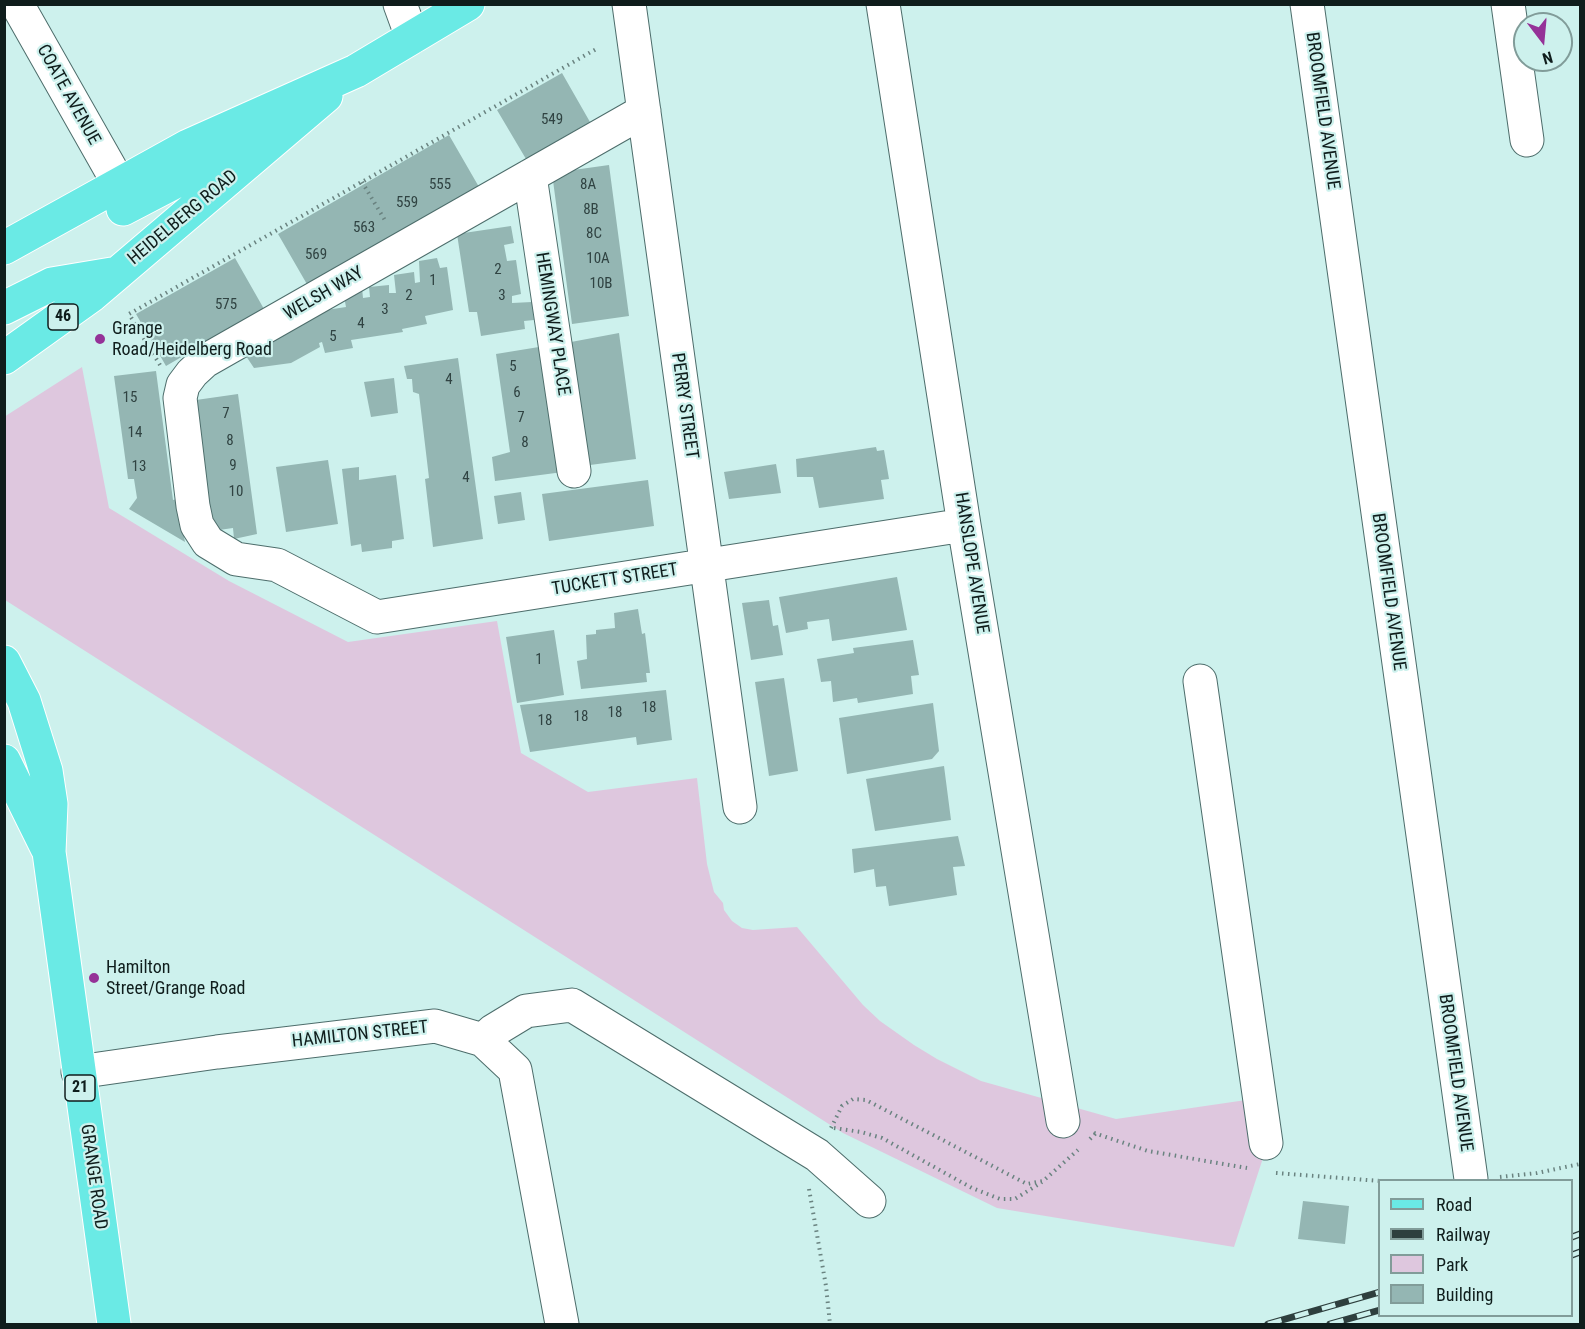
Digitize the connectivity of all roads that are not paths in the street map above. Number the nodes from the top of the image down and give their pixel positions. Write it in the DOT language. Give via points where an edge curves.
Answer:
graph roads {
  1 [pos="18,4"];
  2 [pos="400,4"];
  3 [pos="468,4"];
  4 [pos="629,4"];
  5 [pos="883,4"];
  6 [pos="1307,4"];
  7 [pos="1508,4"];
  8 [pos="412,38"];
  9 [pos="356,71"];
  10 [pos="644,111"];
  11 [pos="1527,140"];
  12 [pos="271,142"];
  13 [pos="530,176"];
  14 [pos="121,197"];
  15 [pos="4,248"];
  16 [pos="119,271"];
  17 [pos="4,308"];
  18 [pos="4,358"];
  19 [pos="574,471"];
  20 [pos="964,525"];
  21 [pos="276,566"];
  22 [pos="706,566"];
  23 [pos="4,662"];
  24 [pos="1200,681"];
  25 [pos="4,761"];
  26 [pos="740,807"];
  27 [pos="49,852"];
  28 [pos="483,1040"];
  29 [pos="78,1072"];
  30 [pos="1075,1131"];
  31 [pos="1263,1162"];
  32 [pos="1471,1179"];
  33 [pos="869,1201"];
  34 [pos="114,1324"];
  35 [pos="562,1324"];
  1 -- 14 [label="street, COATE AVENUE"];
  2 -- 8 [label="street"];
  3 -- 8 [label="main road, HEIDELBERG ROAD / 46"];
  4 -- 10 [label="street, PERRY STREET"];
  5 -- 20 [label="street, HANSLOPE AVENUE"];
  6 -- 32 [label="street, BROOMFIELD AVENUE"];
  7 -- 11 [label="street"];
  8 -- 9 [label="main road, HEIDELBERG ROAD / 46"];
  9 -- 12 [label="main road, HEIDELBERG ROAD / 46"];
  9 -- 14 [label="main road, HEIDELBERG ROAD / 46" via="188,146"];
  10 -- 13 [label="street, WELSH WAY"];
  10 -- 22 [label="street, PERRY STREET"];
  12 -- 14 [label="main road"];
  12 -- 16 [label="main road, HEIDELBERG ROAD / 46"];
  13 -- 19 [label="street, HEMINGWAY PLACE"];
  13 -- 21 [label="street, WELSH WAY" via="205,361 183,385 180,398 197,525 208,542 236,559"];
  14 -- 15 [label="main road, HEIDELBERG ROAD / 46"];
  14 -- 16 [label="main road"];
  16 -- 17 [label="main road" via="52,284"];
  16 -- 18 [label="main road, HEIDELBERG ROAD / 46"];
  20 -- 22 [label="street, TUCKETT STREET"];
  20 -- 30 [label="street, HANSLOPE AVENUE"];
  21 -- 22 [label="street, TUCKETT STREET" via="377,617"];
  22 -- 26 [label="street, PERRY STREET"];
  23 -- 27 [label="main road, GRANGE ROAD / 21" via="24,701 46,771 51,804"];
  24 -- 31 [label="street"];
  25 -- 27 [label="main road, GRANGE ROAD / 21"];
  27 -- 29 [label="main road, GRANGE ROAD / 21"];
  28 -- 29 [label="street, HAMILTON STREET" via="435,1026"];
  28 -- 33 [label="street" via="526,1011 572,1005 824,1141"];
  28 -- 35 [label="street, HAMILTON STREET" via="515,1070"];
  29 -- 34 [label="main road, GRANGE ROAD / 21"];
}
